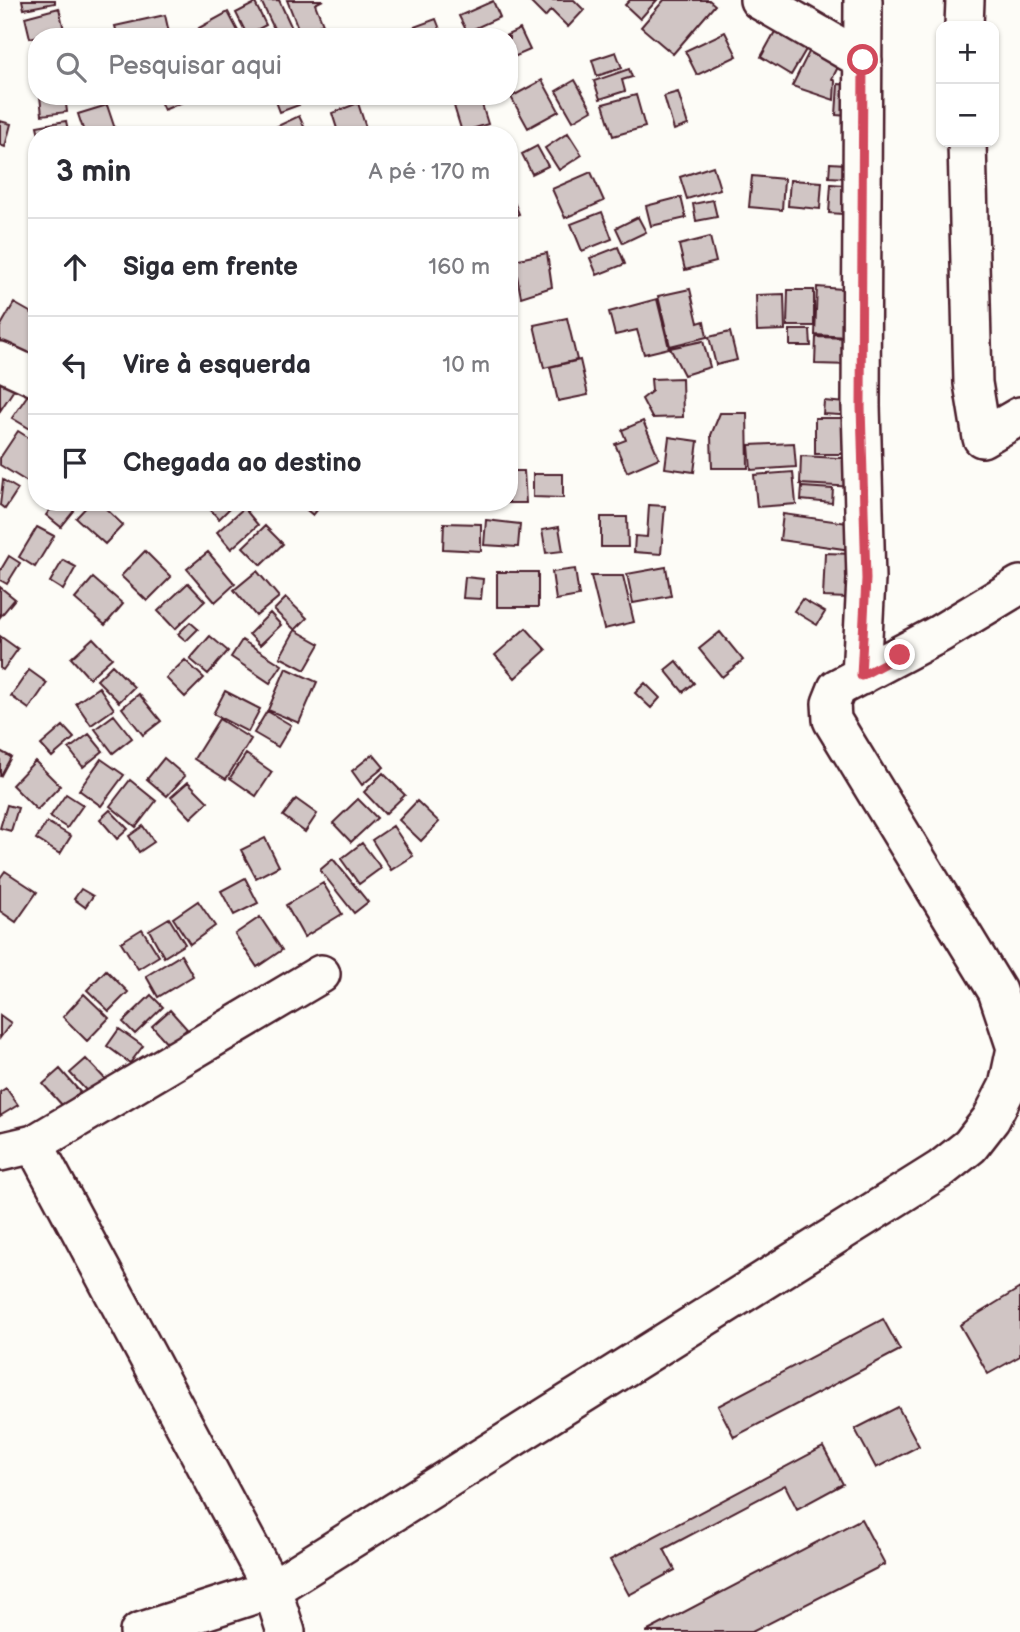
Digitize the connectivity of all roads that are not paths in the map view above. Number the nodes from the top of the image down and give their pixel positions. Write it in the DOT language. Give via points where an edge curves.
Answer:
graph roads {
  1 [pos="759,0"];
  2 [pos="863,0"];
  3 [pos="965,0"];
  4 [pos="964,21"];
  5 [pos="863,60"];
  6 [pos="967,147"];
  7 [pos="0,361"];
  8 [pos="28,374"];
  9 [pos="1020,416"];
  10 [pos="1020,585"];
  11 [pos="861,676"];
  12 [pos="321,974"];
  13 [pos="1014,1083"];
  14 [pos="17,1148"];
  15 [pos="272,1589"];
  16 [pos="139,1632"];
  17 [pos="286,1632"];
  1 -- 5 [label="street"];
  2 -- 5 [label="street"];
  3 -- 4 [label="street"];
  5 -- 11 [label="street" via="861,406 866,579"];
  6 -- 9 [label="street" via="973,383 982,438"];
  7 -- 8 [label="street"];
  10 -- 11 [label="street"];
  11 -- 13 [label="street" via="837,688 831,703 832,720 997,991 1016,1048"];
  12 -- 14 [label="street"];
  13 -- 15 [label="street" via="970,1146 941,1169"];
  14 -- 15 [label="street"];
  15 -- 16 [label="street"];
  15 -- 17 [label="street"];
}
